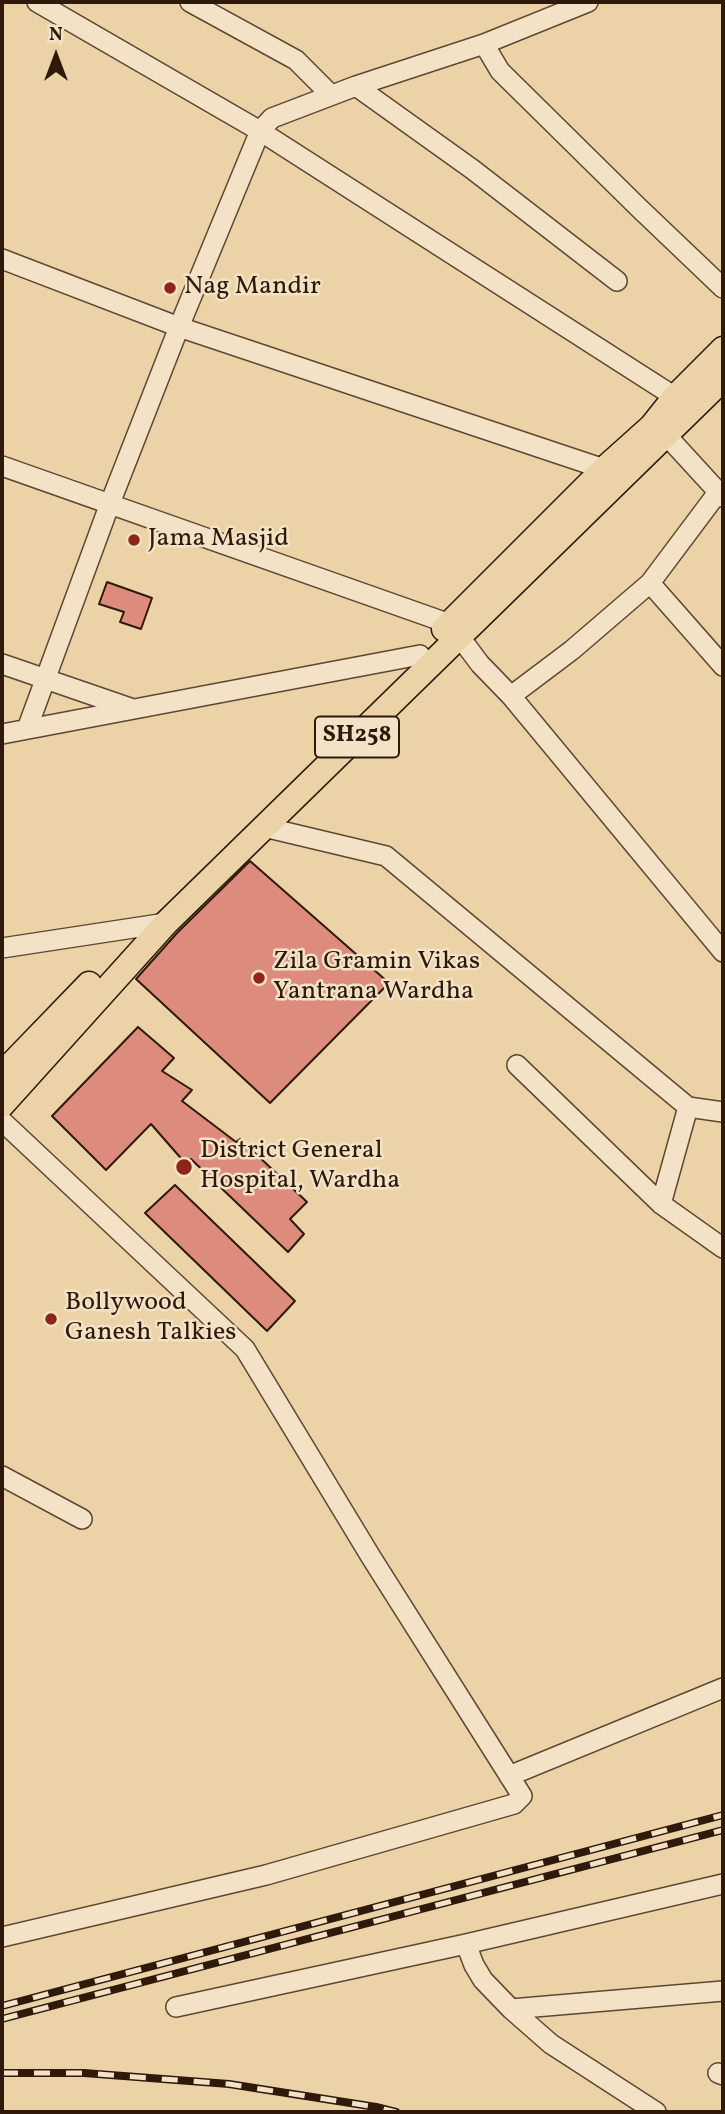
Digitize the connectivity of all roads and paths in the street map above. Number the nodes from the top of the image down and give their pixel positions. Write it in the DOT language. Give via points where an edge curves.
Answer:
graph roads {
  1 [pos="37,2"];
  2 [pos="190,2"];
  3 [pos="588,2"];
  4 [pos="484,44"];
  5 [pos="356,86"];
  6 [pos="331,95"];
  7 [pos="260,131"];
  8 [pos="2,259"];
  9 [pos="617,281"];
  10 [pos="723,288"];
  11 [pos="179,327"];
  12 [pos="723,349"];
  13 [pos="723,379"];
  14 [pos="675,397"];
  15 [pos="666,435"];
  16 [pos="2,466"];
  17 [pos="604,469"];
  18 [pos="721,494"];
  19 [pos="109,506"];
  20 [pos="650,583"];
  21 [pos="455,631"];
  22 [pos="420,654"];
  23 [pos="2,664"];
  24 [pos="723,666"];
  25 [pos="46,679"];
  26 [pos="511,696"];
  27 [pos="132,709"];
  28 [pos="27,729"];
  29 [pos="2,734"];
  30 [pos="264,827"];
  31 [pos="155,925"];
  32 [pos="2,948"];
  33 [pos="723,952"];
  34 [pos="517,1065"];
  35 [pos="2,1074"];
  36 [pos="2,1105"];
  37 [pos="688,1107"];
  38 [pos="723,1112"];
  39 [pos="2,1121"];
  40 [pos="661,1204"];
  41 [pos="723,1248"];
  42 [pos="2,1476"];
  43 [pos="82,1519"];
  44 [pos="723,1688"];
  45 [pos="509,1776"];
  46 [pos="723,1884"];
  47 [pos="2,1937"];
  48 [pos="466,1944"];
  49 [pos="723,1991"];
  50 [pos="176,2007"];
  51 [pos="511,2009"];
  52 [pos="656,2112"];
  1 -- 7 [label="street"];
  2 -- 6 [label="street" via="296,60"];
  3 -- 4 [label="street"];
  4 -- 5 [label="street"];
  4 -- 10 [label="street" via="500,71"];
  5 -- 6 [label="street"];
  5 -- 9 [label="street"];
  6 -- 7 [label="street" via="272,117"];
  7 -- 11 [label="street"];
  7 -- 14 [label="street"];
  8 -- 11 [label="street"];
  11 -- 17 [label="street"];
  11 -- 19 [label="street"];
  12 -- 14 [label="main road, SH258"];
  13 -- 15 [label="main road, SH258"];
  14 -- 17 [label="main road, SH258" via="652,426"];
  15 -- 18 [label="street"];
  15 -- 21 [label="main road, SH258"];
  16 -- 19 [label="street"];
  17 -- 21 [label="main road, SH258"];
  18 -- 20 [label="street"];
  19 -- 21 [label="street"];
  19 -- 25 [label="street"];
  20 -- 24 [label="street"];
  20 -- 26 [label="street"];
  21 -- 22 [label="main road, SH258"];
  21 -- 26 [label="street"];
  21 -- 30 [label="main road, SH258"];
  22 -- 27 [label="street"];
  22 -- 31 [label="main road, SH258"];
  23 -- 25 [label="street"];
  25 -- 27 [label="street"];
  25 -- 28 [label="street"];
  26 -- 33 [label="street"];
  27 -- 28 [label="street"];
  28 -- 29 [label="street"];
  30 -- 31 [label="main road, SH258"];
  30 -- 37 [label="street" via="386,856"];
  31 -- 32 [label="street"];
  31 -- 35 [label="main road, SH258"];
  31 -- 36 [label="main road, SH258"];
  34 -- 40 [label="street"];
  37 -- 38 [label="street"];
  37 -- 40 [label="street"];
  39 -- 45 [label="street" via="245,1349"];
  40 -- 41 [label="street"];
  42 -- 43 [label="street"];
  44 -- 45 [label="street"];
  45 -- 47 [label="street" via="522,1796 514,1804 266,1875"];
  46 -- 48 [label="street"];
  48 -- 50 [label="street"];
  48 -- 51 [label="street" via="483,1980"];
  49 -- 51 [label="street"];
  51 -- 52 [label="street" via="551,2044"];
}
